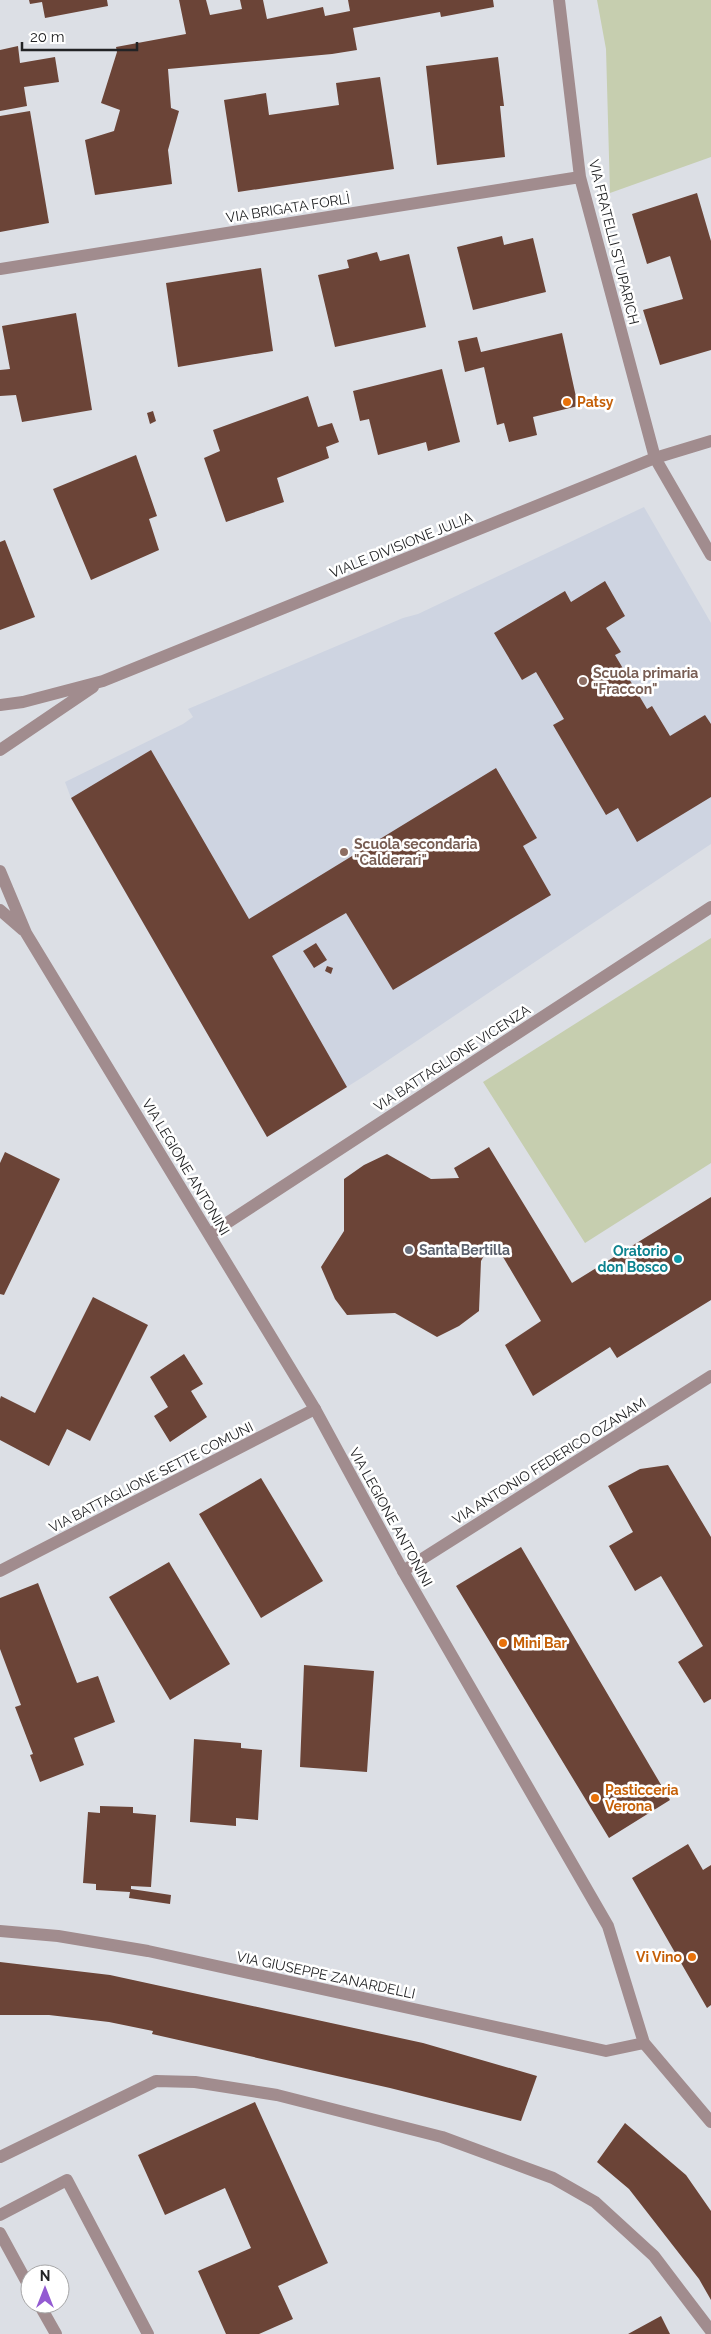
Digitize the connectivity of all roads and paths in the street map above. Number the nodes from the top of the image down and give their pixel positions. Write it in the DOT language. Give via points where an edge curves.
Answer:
graph roads {
  1 [pos="559,0"];
  2 [pos="580,177"];
  3 [pos="0,269"];
  4 [pos="711,440"];
  5 [pos="655,458"];
  6 [pos="711,556"];
  7 [pos="103,680"];
  8 [pos="0,705"];
  9 [pos="0,750"];
  10 [pos="0,871"];
  11 [pos="711,907"];
  12 [pos="0,910"];
  13 [pos="26,933"];
  14 [pos="210,1234"];
  15 [pos="711,1376"];
  16 [pos="315,1409"];
  17 [pos="0,1571"];
  18 [pos="403,1571"];
  19 [pos="0,1931"];
  20 [pos="644,2043"];
  21 [pos="711,2122"];
  22 [pos="0,2157"];
  23 [pos="0,2216"];
  24 [pos="0,2233"];
  25 [pos="20,2270"];
  26 [pos="45,2314"];
  27 [pos="711,2331"];
  28 [pos="56,2334"];
  29 [pos="148,2334"];
  1 -- 2 [label="street, VIA FRATELLI STUPARICH"];
  2 -- 3 [label="street, VIA BRIGATA FORLÌ"];
  2 -- 5 [label="street, VIA FRATELLI STUPARICH"];
  4 -- 5 [label="street, VIALE DIVISIONE JULIA"];
  5 -- 6 [label="street, VIA FRATELLI STUPARICH"];
  5 -- 7 [label="street, VIALE DIVISIONE JULIA"];
  7 -- 8 [label="street, VIALE DIVISIONE JULIA" via="23,702"];
  7 -- 9 [label="street, VIALE DIVISIONE JULIA"];
  10 -- 13 [label="street, VIA LEGIONE ANTONINI"];
  11 -- 14 [label="street, VIA BATTAGLIONE VICENZA"];
  12 -- 13 [label="street, VIA LEGIONE ANTONINI"];
  13 -- 14 [label="street, VIA LEGIONE ANTONINI"];
  14 -- 16 [label="street, VIA LEGIONE ANTONINI"];
  15 -- 18 [label="street, VIA ANTONIO FEDERICO OZANAM"];
  16 -- 17 [label="street, VIA BATTAGLIONE SETTE COMUNI"];
  16 -- 18 [label="street, VIA LEGIONE ANTONINI"];
  18 -- 20 [label="street, VIA LEGIONE ANTONINI" via="608,1926"];
  19 -- 20 [label="street, VIA GIUSEPPE ZANARDELLI" via="58,1936 148,1951 606,2051"];
  20 -- 21 [label="street, VIA LEGIONE ANTONINI"];
  22 -- 27 [label="street" via="156,2081 195,2082 277,2095 442,2137 553,2178 595,2202 654,2256"];
  23 -- 29 [label="street" via="67,2180"];
  24 -- 25 [label="street"];
  26 -- 28 [label="street"];
}
